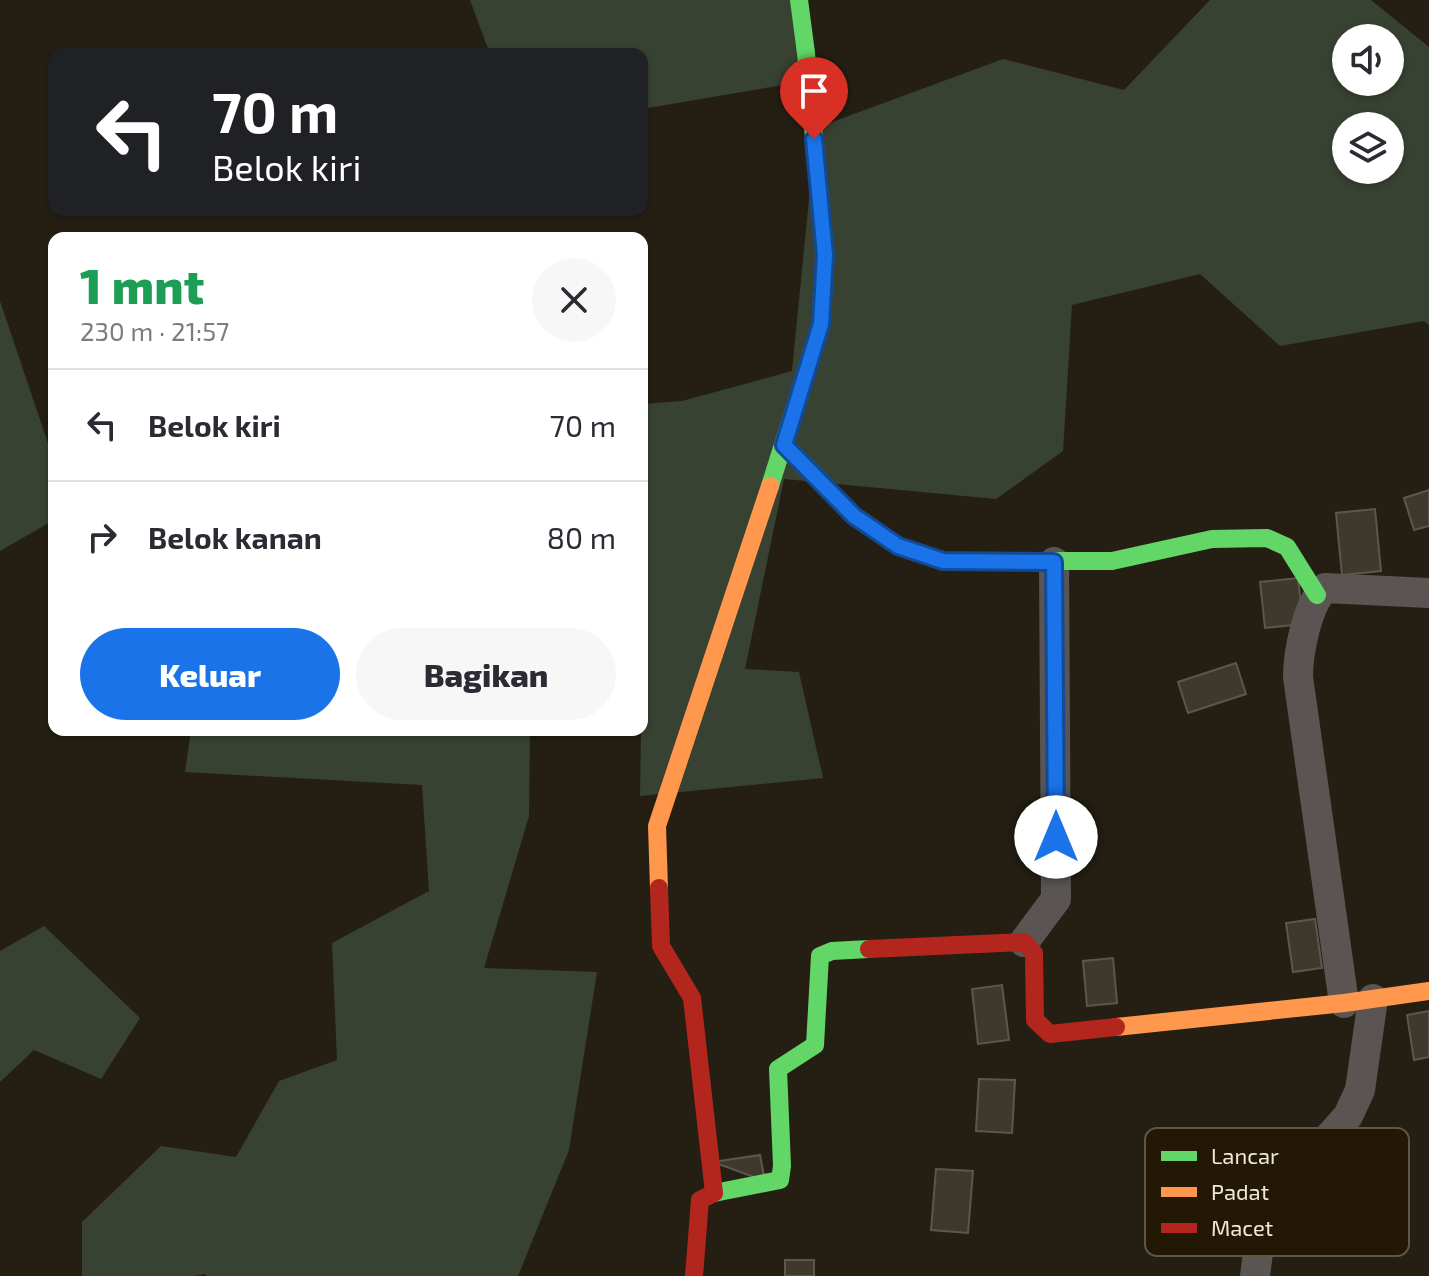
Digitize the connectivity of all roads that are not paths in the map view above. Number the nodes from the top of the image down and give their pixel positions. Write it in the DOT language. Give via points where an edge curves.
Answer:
graph roads {
  1 [pos="799,0"];
  2 [pos="784,445"];
  3 [pos="1054,562"];
  4 [pos="1429,593"];
  5 [pos="1317,595"];
  6 [pos="1024,942"];
  7 [pos="1429,991"];
  8 [pos="1359,1001"];
  9 [pos="1337,1128"];
  10 [pos="714,1193"];
  11 [pos="1258,1256"];
  12 [pos="694,1276"];
  13 [pos="1255,1276"];
  1 -- 2 [label="street" via="825,255 821,324"];
  2 -- 3 [label="street" via="854,516 898,546 943,561"];
  2 -- 10 [label="street" via="657,826 661,946 692,998"];
  3 -- 5 [label="street" via="1112,561 1212,539 1267,538 1287,547"];
  3 -- 6 [label="street" via="1056,899"];
  4 -- 5 [label="street" via="1325,588"];
  5 -- 8 [label="street" via="1298,653 1298,677"];
  6 -- 8 [label="street" via="1034,953 1035,1020 1050,1034"];
  6 -- 10 [label="street" via="832,951 820,956 815,1045 778,1069 780,1180"];
  7 -- 8 [label="street"];
  8 -- 9 [label="street" via="1360,1090"];
  10 -- 12 [label="street" via="700,1200"];
  11 -- 13 [label="street"];
}
